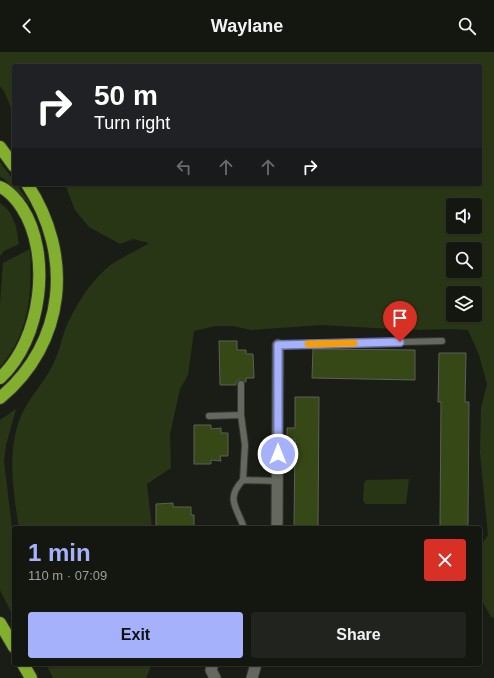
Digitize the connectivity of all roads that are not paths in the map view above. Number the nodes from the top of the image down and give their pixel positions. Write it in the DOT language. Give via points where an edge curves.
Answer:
graph roads {
  1 [pos="0,147"];
  2 [pos="12,163"];
  3 [pos="28,186"];
  4 [pos="0,187"];
  5 [pos="442,341"];
  6 [pos="278,345"];
  7 [pos="0,378"];
  8 [pos="241,384"];
  9 [pos="0,398"];
  10 [pos="241,415"];
  11 [pos="209,416"];
  12 [pos="243,480"];
  13 [pos="277,481"];
  14 [pos="243,526"];
  15 [pos="277,526"];
  16 [pos="0,622"];
  17 [pos="12,644"];
  18 [pos="24,666"];
  19 [pos="212,666"];
  20 [pos="255,666"];
  21 [pos="31,678"];
  22 [pos="215,678"];
  23 [pos="252,678"];
  1 -- 2 [label="highway"];
  3 -- 9 [label="highway" via="37,200 54,244 57,276 55,305 43,346 12,388"];
  4 -- 7 [label="highway" via="18,203 27,216 38,254 39,284 34,318 28,335 17,356"];
  5 -- 6 [label="lane"];
  6 -- 13 [label="street"];
  8 -- 10 [label="lane"];
  10 -- 11 [label="lane"];
  10 -- 12 [label="lane" via="245,445"];
  12 -- 13 [label="lane"];
  12 -- 14 [label="lane" via="235,489 233,504"];
  13 -- 15 [label="street"];
  16 -- 17 [label="highway"];
  18 -- 21 [label="highway"];
  19 -- 22 [label="street" via="211,670"];
  20 -- 23 [label="street"];
}
